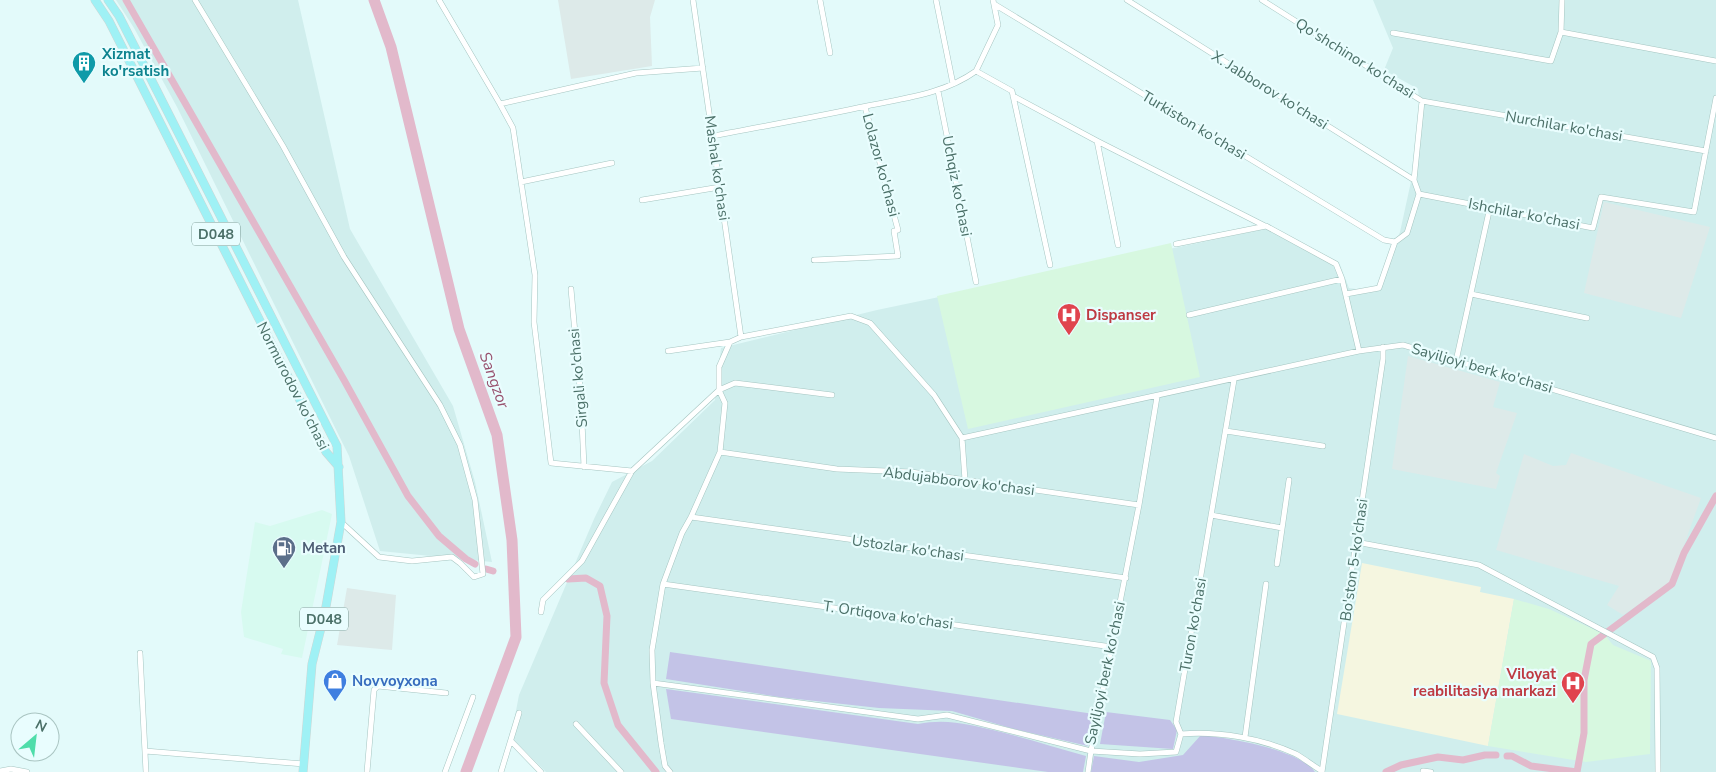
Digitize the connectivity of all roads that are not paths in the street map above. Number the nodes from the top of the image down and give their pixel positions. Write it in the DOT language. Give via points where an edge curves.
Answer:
graph roads {
  1 [pos="95,0"];
  2 [pos="108,0"];
  3 [pos="194,0"];
  4 [pos="440,0"];
  5 [pos="693,0"];
  6 [pos="820,0"];
  7 [pos="936,0"];
  8 [pos="1126,0"];
  9 [pos="1262,0"];
  10 [pos="1562,0"];
  11 [pos="994,2"];
  12 [pos="1561,32"];
  13 [pos="1393,33"];
  14 [pos="830,52"];
  15 [pos="1716,61"];
  16 [pos="703,68"];
  17 [pos="976,71"];
  18 [pos="953,84"];
  19 [pos="938,91"];
  20 [pos="1013,96"];
  21 [pos="1716,98"];
  22 [pos="1422,101"];
  23 [pos="500,104"];
  24 [pos="865,107"];
  25 [pos="713,136"];
  26 [pos="1097,141"];
  27 [pos="1706,151"];
  28 [pos="612,163"];
  29 [pos="1414,180"];
  30 [pos="521,182"];
  31 [pos="720,188"];
  32 [pos="1419,194"];
  33 [pos="642,200"];
  34 [pos="1490,207"];
  35 [pos="1266,226"];
  36 [pos="1395,242"];
  37 [pos="1176,244"];
  38 [pos="1118,245"];
  39 [pos="814,260"];
  40 [pos="1050,265"];
  41 [pos="1342,279"];
  42 [pos="976,282"];
  43 [pos="571,289"];
  44 [pos="1346,294"];
  45 [pos="1471,294"];
  46 [pos="1188,315"];
  47 [pos="1587,318"];
  48 [pos="741,337"];
  49 [pos="730,342"];
  50 [pos="1383,347"];
  51 [pos="668,351"];
  52 [pos="1359,351"];
  53 [pos="1456,361"];
  54 [pos="1234,380"];
  55 [pos="719,390"];
  56 [pos="832,395"];
  57 [pos="1157,396"];
  58 [pos="1226,431"];
  59 [pos="962,438"];
  60 [pos="1716,438"];
  61 [pos="1323,446"];
  62 [pos="720,452"];
  63 [pos="338,467"];
  64 [pos="584,467"];
  65 [pos="632,472"];
  66 [pos="965,480"];
  67 [pos="1289,480"];
  68 [pos="1139,504"];
  69 [pos="1212,515"];
  70 [pos="692,517"];
  71 [pos="341,522"];
  72 [pos="1282,528"];
  73 [pos="1356,542"];
  74 [pos="1276,564"];
  75 [pos="1126,578"];
  76 [pos="663,584"];
  77 [pos="1266,584"];
  78 [pos="541,612"];
  79 [pos="1112,647"];
  80 [pos="140,653"];
  81 [pos="653,683"];
  82 [pos="446,692"];
  83 [pos="474,696"];
  84 [pos="519,714"];
  85 [pos="576,724"];
  86 [pos="1182,734"];
  87 [pos="1245,737"];
  88 [pos="511,741"];
  89 [pos="145,751"];
  90 [pos="1091,751"];
  91 [pos="303,768"];
  92 [pos="0,771"];
  93 [pos="27,772"];
  94 [pos="146,772"];
  95 [pos="367,772"];
  96 [pos="445,772"];
  97 [pos="501,772"];
  98 [pos="541,772"];
  99 [pos="621,772"];
  100 [pos="670,772"];
  101 [pos="1088,772"];
  102 [pos="1322,772"];
  103 [pos="1423,772"];
  104 [pos="1431,772"];
  105 [pos="1658,772"];
  1 -- 63 [label="main road, Normurodov ko'chasi / D048" via="326,452"];
  2 -- 63 [label="main road, Normurodov ko'chasi / D048" via="337,446"];
  3 -- 71 [label="street" via="283,146 344,257 440,405 460,445 475,500 483,574 474,577 452,557 412,561 379,557"];
  4 -- 23 [label="street"];
  5 -- 16 [label="street, Mashal ko'chasi"];
  6 -- 14 [label="street"];
  7 -- 18 [label="street"];
  8 -- 29 [label="street, X. Jabborov ko'chasi"];
  9 -- 22 [label="street, Qo'shchinor ko'chasi"];
  10 -- 12 [label="street"];
  11 -- 17 [label="street" via="998,25"];
  11 -- 36 [label="street, Turkiston ko'chasi" via="1384,240"];
  12 -- 13 [label="street" via="1551,62"];
  12 -- 15 [label="street"];
  16 -- 23 [label="street" via="636,73"];
  16 -- 25 [label="street, Mashal ko'chasi"];
  17 -- 18 [label="street"];
  17 -- 20 [label="street" via="1012,91"];
  18 -- 19 [label="street"];
  19 -- 24 [label="street"];
  19 -- 42 [label="street, Uchqiz ko'chasi"];
  20 -- 26 [label="street"];
  20 -- 40 [label="street"];
  21 -- 27 [label="street"];
  22 -- 27 [label="street, Nurchilar ko'chasi"];
  22 -- 29 [label="street"];
  23 -- 30 [label="street" via="513,128"];
  24 -- 25 [label="street"];
  24 -- 39 [label="street, Lolazor ko'chasi" via="898,230 894,231 898,256"];
  25 -- 31 [label="street, Mashal ko'chasi"];
  26 -- 35 [label="street"];
  26 -- 38 [label="street"];
  27 -- 34 [label="street, Ishchilar ko'chasi" via="1694,212 1601,197 1593,228"];
  28 -- 30 [label="street"];
  29 -- 32 [label="street"];
  30 -- 64 [label="street" via="535,275 534,322 550,463"];
  31 -- 33 [label="street"];
  31 -- 48 [label="street, Mashal ko'chasi"];
  32 -- 34 [label="street, Ishchilar ko'chasi"];
  32 -- 36 [label="street" via="1407,233"];
  34 -- 45 [label="street"];
  35 -- 37 [label="street"];
  35 -- 41 [label="street" via="1336,264"];
  36 -- 44 [label="street" via="1378,288"];
  41 -- 44 [label="street"];
  41 -- 46 [label="street"];
  43 -- 64 [label="street, Sirgali ko'chasi"];
  44 -- 52 [label="street"];
  45 -- 47 [label="street"];
  45 -- 53 [label="street"];
  48 -- 49 [label="street"];
  48 -- 59 [label="street" via="851,316 870,323 934,394"];
  49 -- 51 [label="street"];
  49 -- 55 [label="street" via="719,367"];
  50 -- 52 [label="street, Sayiljoyi berk ko'chasi"];
  50 -- 53 [label="street, Sayiljoyi berk ko'chasi" via="1404,345"];
  50 -- 73 [label="street, Bo'ston 5-ko'chasi" via="1384,359"];
  52 -- 54 [label="street, Sayiljoyi berk ko'chasi"];
  53 -- 60 [label="street, Sayiljoyi berk ko'chasi"];
  54 -- 57 [label="street, Sayiljoyi berk ko'chasi"];
  54 -- 58 [label="street, Turon ko'chasi"];
  55 -- 56 [label="street" via="735,383"];
  55 -- 62 [label="street" via="725,403"];
  55 -- 65 [label="street"];
  57 -- 59 [label="street, Sayiljoyi berk ko'chasi"];
  57 -- 68 [label="street, Sayiljoyi berk ko'chasi"];
  58 -- 61 [label="street"];
  58 -- 69 [label="street, Turon ko'chasi"];
  59 -- 66 [label="street"];
  62 -- 66 [label="street, Abdujabborov ko'chasi" via="837,469 911,472"];
  62 -- 70 [label="street"];
  63 -- 71 [label="main road, D048"];
  64 -- 65 [label="street"];
  65 -- 78 [label="street" via="582,561 543,600"];
  66 -- 68 [label="street, Abdujabborov ko'chasi"];
  67 -- 72 [label="street"];
  68 -- 75 [label="street, Sayiljoyi berk ko'chasi"];
  69 -- 72 [label="street"];
  69 -- 86 [label="street, Turon ko'chasi" via="1176,722"];
  70 -- 75 [label="street, Ustozlar ko'chasi"];
  70 -- 76 [label="street" via="682,533"];
  71 -- 91 [label="main road, D048" via="325,616 312,664"];
  72 -- 74 [label="street"];
  73 -- 102 [label="street, Bo'ston 5-ko'chasi"];
  73 -- 105 [label="street" via="1479,565 1653,657 1657,668"];
  75 -- 79 [label="street, Sayiljoyi berk ko'chasi"];
  76 -- 79 [label="street, T. Ortiqova ko'chasi"];
  76 -- 81 [label="street" via="652,650"];
  77 -- 87 [label="street"];
  79 -- 90 [label="street, Sayiljoyi berk ko'chasi"];
  80 -- 89 [label="street"];
  81 -- 90 [label="street, Sayiljoyi berk ko'chasi" via="918,719 947,715"];
  81 -- 100 [label="street" via="665,766"];
  82 -- 95 [label="street" via="378,686 374,690"];
  83 -- 96 [label="street"];
  84 -- 88 [label="street"];
  85 -- 99 [label="street"];
  86 -- 87 [label="street" via="1204,732"];
  86 -- 90 [label="street" via="1176,752"];
  87 -- 102 [label="street" via="1296,754"];
  88 -- 97 [label="street"];
  88 -- 98 [label="street"];
  89 -- 91 [label="street"];
  89 -- 94 [label="street"];
  90 -- 101 [label="street"];
  92 -- 93 [label="street"];
  103 -- 104 [label="street"];
}
